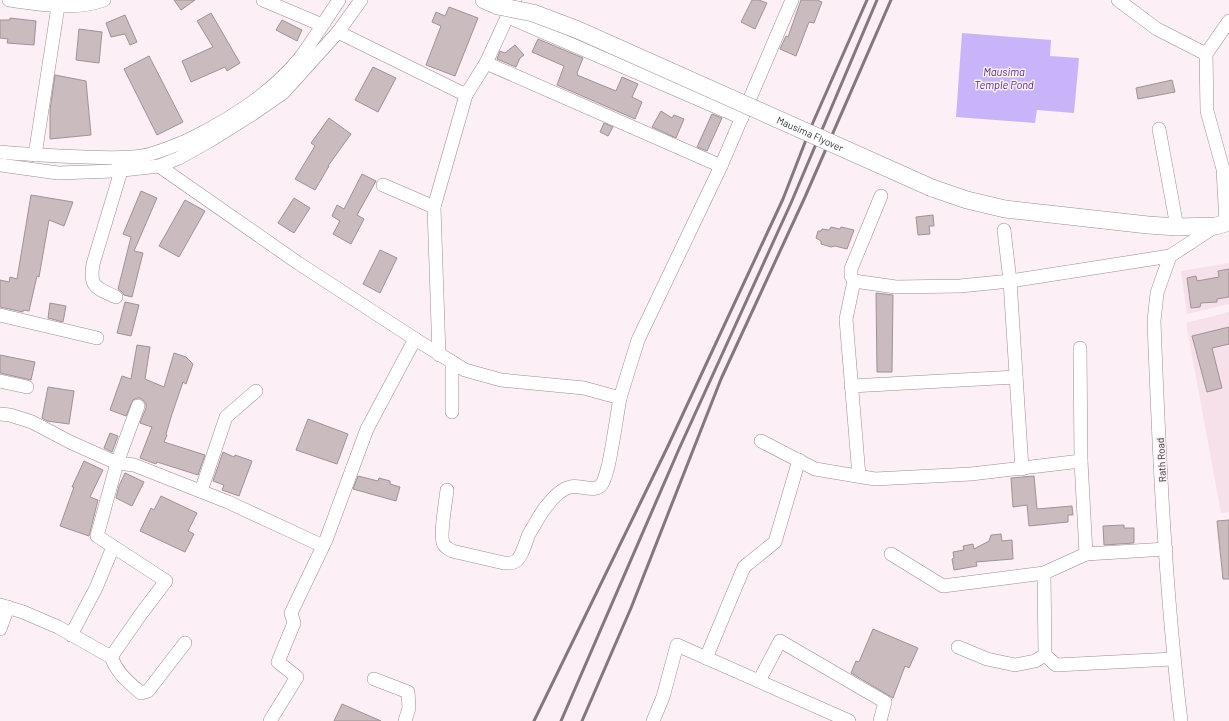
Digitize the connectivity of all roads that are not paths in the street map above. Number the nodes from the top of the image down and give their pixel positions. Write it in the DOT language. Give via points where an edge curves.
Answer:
graph roads {
  1 [pos="9,0"];
  2 [pos="104,0"];
  3 [pos="263,0"];
  4 [pos="339,0"];
  5 [pos="361,0"];
  6 [pos="515,0"];
  7 [pos="792,0"];
  8 [pos="1118,0"];
  9 [pos="58,3"];
  10 [pos="497,8"];
  11 [pos="1229,21"];
  12 [pos="322,26"];
  13 [pos="338,32"];
  14 [pos="1206,54"];
  15 [pos="486,63"];
  16 [pos="466,95"];
  17 [pos="742,118"];
  18 [pos="1160,129"];
  19 [pos="0,152"];
  20 [pos="35,155"];
  21 [pos="117,158"];
  22 [pos="0,165"];
  23 [pos="158,166"];
  24 [pos="721,166"];
  25 [pos="121,171"];
  26 [pos="383,185"];
  27 [pos="881,196"];
  28 [pos="434,207"];
  29 [pos="1224,223"];
  30 [pos="1177,227"];
  31 [pos="1004,230"];
  32 [pos="1170,256"];
  33 [pos="854,281"];
  34 [pos="1010,281"];
  35 [pos="116,297"];
  36 [pos="0,315"];
  37 [pos="97,338"];
  38 [pos="415,339"];
  39 [pos="1080,348"];
  40 [pos="439,354"];
  41 [pos="452,362"];
  42 [pos="1016,377"];
  43 [pos="0,380"];
  44 [pos="851,386"];
  45 [pos="27,387"];
  46 [pos="256,391"];
  47 [pos="620,398"];
  48 [pos="138,406"];
  49 [pos="452,412"];
  50 [pos="0,414"];
  51 [pos="761,441"];
  52 [pos="799,460"];
  53 [pos="1081,461"];
  54 [pos="117,463"];
  55 [pos="1022,469"];
  56 [pos="859,476"];
  57 [pos="447,490"];
  58 [pos="201,491"];
  59 [pos="323,546"];
  60 [pos="113,547"];
  61 [pos="1166,549"];
  62 [pos="892,554"];
  63 [pos="1086,554"];
  64 [pos="1044,573"];
  65 [pos="4,606"];
  66 [pos="0,629"];
  67 [pos="72,635"];
  68 [pos="185,643"];
  69 [pos="958,647"];
  70 [pos="1045,655"];
  71 [pos="111,658"];
  72 [pos="706,658"];
  73 [pos="1173,659"];
  74 [pos="374,679"];
  75 [pos="760,681"];
  76 [pos="270,721"];
  77 [pos="405,721"];
  78 [pos="653,721"];
  79 [pos="848,721"];
  80 [pos="880,721"];
  81 [pos="1180,721"];
  1 -- 9 [label="street"];
  2 -- 9 [label="street" via="73,6"];
  3 -- 12 [label="street"];
  4 -- 12 [label="street"];
  5 -- 13 [label="street"];
  6 -- 10 [label="street"];
  7 -- 17 [label="street"];
  8 -- 14 [label="street" via="1157,29"];
  9 -- 20 [label="street"];
  10 -- 15 [label="street"];
  10 -- 17 [label="street"];
  10 -- 30 [label="main road, Mausima Flyover, bridge" via="533,13 578,30 932,188 967,200 1005,208"];
  11 -- 14 [label="street"];
  12 -- 21 [label="street" via="299,58 276,83 251,103 203,133 170,148 143,156"];
  13 -- 16 [label="street"];
  13 -- 23 [label="street" via="283,92 211,140 179,158"];
  14 -- 29 [label="street" via="1208,111 1223,169"];
  15 -- 16 [label="street"];
  15 -- 24 [label="street"];
  16 -- 28 [label="street"];
  17 -- 24 [label="street"];
  18 -- 30 [label="street"];
  19 -- 20 [label="street"];
  20 -- 21 [label="street"];
  21 -- 25 [label="street"];
  22 -- 25 [label="street" via="58,173"];
  23 -- 25 [label="street"];
  23 -- 38 [label="street"];
  24 -- 47 [label="street" via="638,340"];
  25 -- 35 [label="street" via="93,264 92,278 97,288"];
  26 -- 28 [label="street"];
  27 -- 33 [label="street" via="851,269"];
  28 -- 40 [label="street"];
  29 -- 30 [label="main road, Mausima Flyover"];
  29 -- 32 [label="street"];
  31 -- 34 [label="street"];
  32 -- 34 [label="street"];
  32 -- 61 [label="street, Rath Road" via="1157,293 1154,321"];
  33 -- 34 [label="street" via="896,287 960,286"];
  33 -- 44 [label="street" via="846,319"];
  34 -- 42 [label="street"];
  36 -- 37 [label="street"];
  38 -- 40 [label="street"];
  38 -- 59 [label="street" via="367,429"];
  39 -- 53 [label="street"];
  40 -- 41 [label="street"];
  41 -- 47 [label="street" via="465,370 501,380 584,388"];
  41 -- 49 [label="street"];
  42 -- 44 [label="street"];
  42 -- 55 [label="street"];
  43 -- 45 [label="street"];
  44 -- 56 [label="street"];
  46 -- 58 [label="street" via="226,417"];
  47 -- 57 [label="street" via="610,457 601,485 590,489 572,486 564,489 545,508 517,561 504,563 452,551 444,545 442,537"];
  48 -- 54 [label="street"];
  50 -- 54 [label="street" via="32,422"];
  51 -- 52 [label="street"];
  52 -- 56 [label="street" via="815,469"];
  52 -- 72 [label="street" via="775,542 744,567"];
  53 -- 55 [label="street"];
  53 -- 63 [label="street"];
  54 -- 58 [label="street" via="134,465"];
  54 -- 60 [label="street" via="97,536"];
  55 -- 56 [label="street" via="876,479"];
  58 -- 59 [label="street"];
  59 -- 76 [label="street" via="291,613 294,623 278,662 297,677"];
  60 -- 67 [label="street"];
  60 -- 71 [label="street" via="166,582"];
  61 -- 63 [label="street"];
  61 -- 73 [label="street, Rath Road"];
  62 -- 64 [label="street" via="943,586"];
  63 -- 64 [label="street"];
  64 -- 70 [label="street"];
  65 -- 66 [label="street"];
  65 -- 67 [label="street"];
  67 -- 71 [label="street"];
  68 -- 71 [label="street" via="148,691 140,693 123,678"];
  69 -- 70 [label="street" via="987,659 1015,665 1035,661"];
  70 -- 73 [label="street" via="1056,665"];
  72 -- 75 [label="street"];
  72 -- 78 [label="street" via="677,645 663,697"];
  73 -- 81 [label="street, Rath Road"];
  74 -- 77 [label="street" via="408,692 409,708"];
  75 -- 79 [label="street"];
  75 -- 80 [label="street" via="780,641 885,702"];
}
